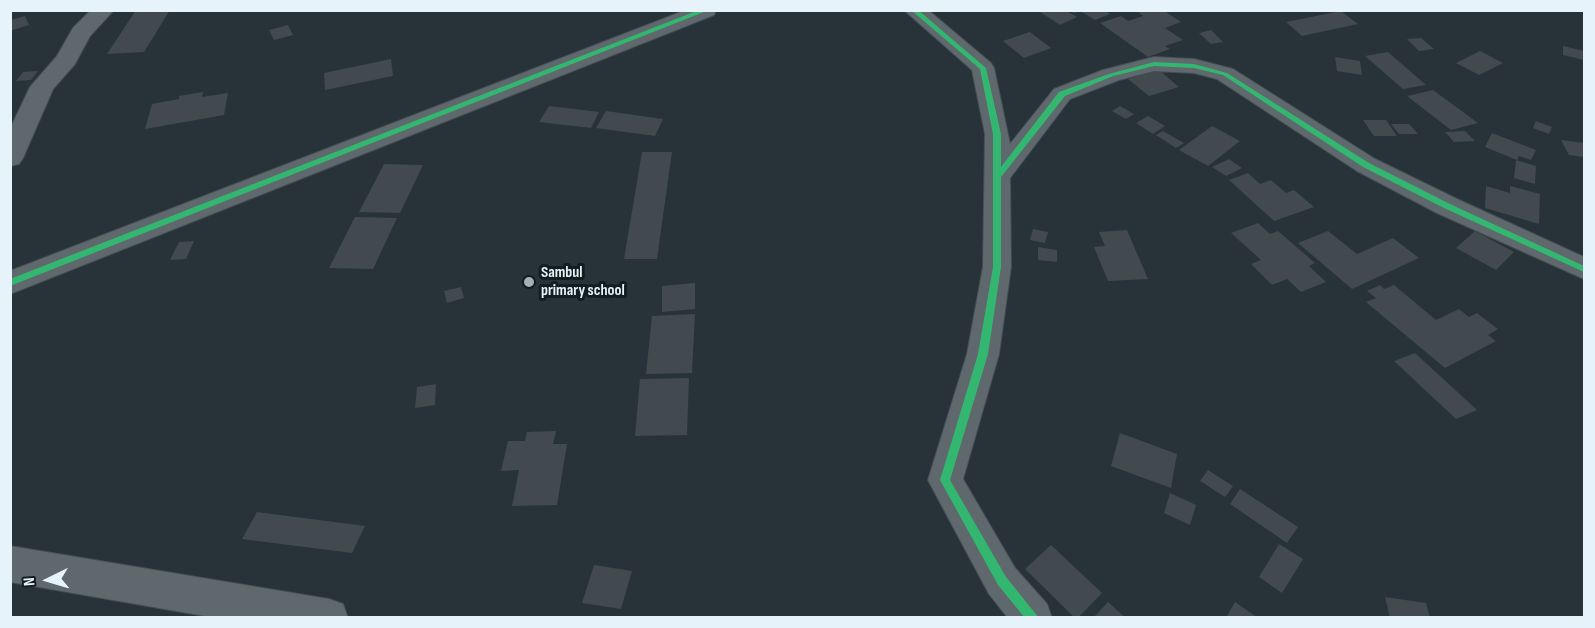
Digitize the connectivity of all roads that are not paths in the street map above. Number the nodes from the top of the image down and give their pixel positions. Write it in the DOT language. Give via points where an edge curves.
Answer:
graph roads {
  1 [pos="93,10"];
  2 [pos="104,10"];
  3 [pos="706,10"];
  4 [pos="914,10"];
  5 [pos="81,33"];
  6 [pos="10,158"];
  7 [pos="997,177"];
  8 [pos="1584,269"];
  9 [pos="10,283"];
  10 [pos="10,564"];
  11 [pos="329,618"];
  12 [pos="1033,618"];
  1 -- 5 [label="street"];
  2 -- 5 [label="street"];
  3 -- 9 [label="street"];
  4 -- 7 [label="street" via="983,68 996,134"];
  5 -- 6 [label="street" via="67,59 42,87"];
  7 -- 8 [label="street" via="1062,94 1154,64 1194,66 1225,75 1366,165"];
  7 -- 12 [label="street" via="997,267 983,354 945,480 1002,582"];
  10 -- 11 [label="street"];
}
